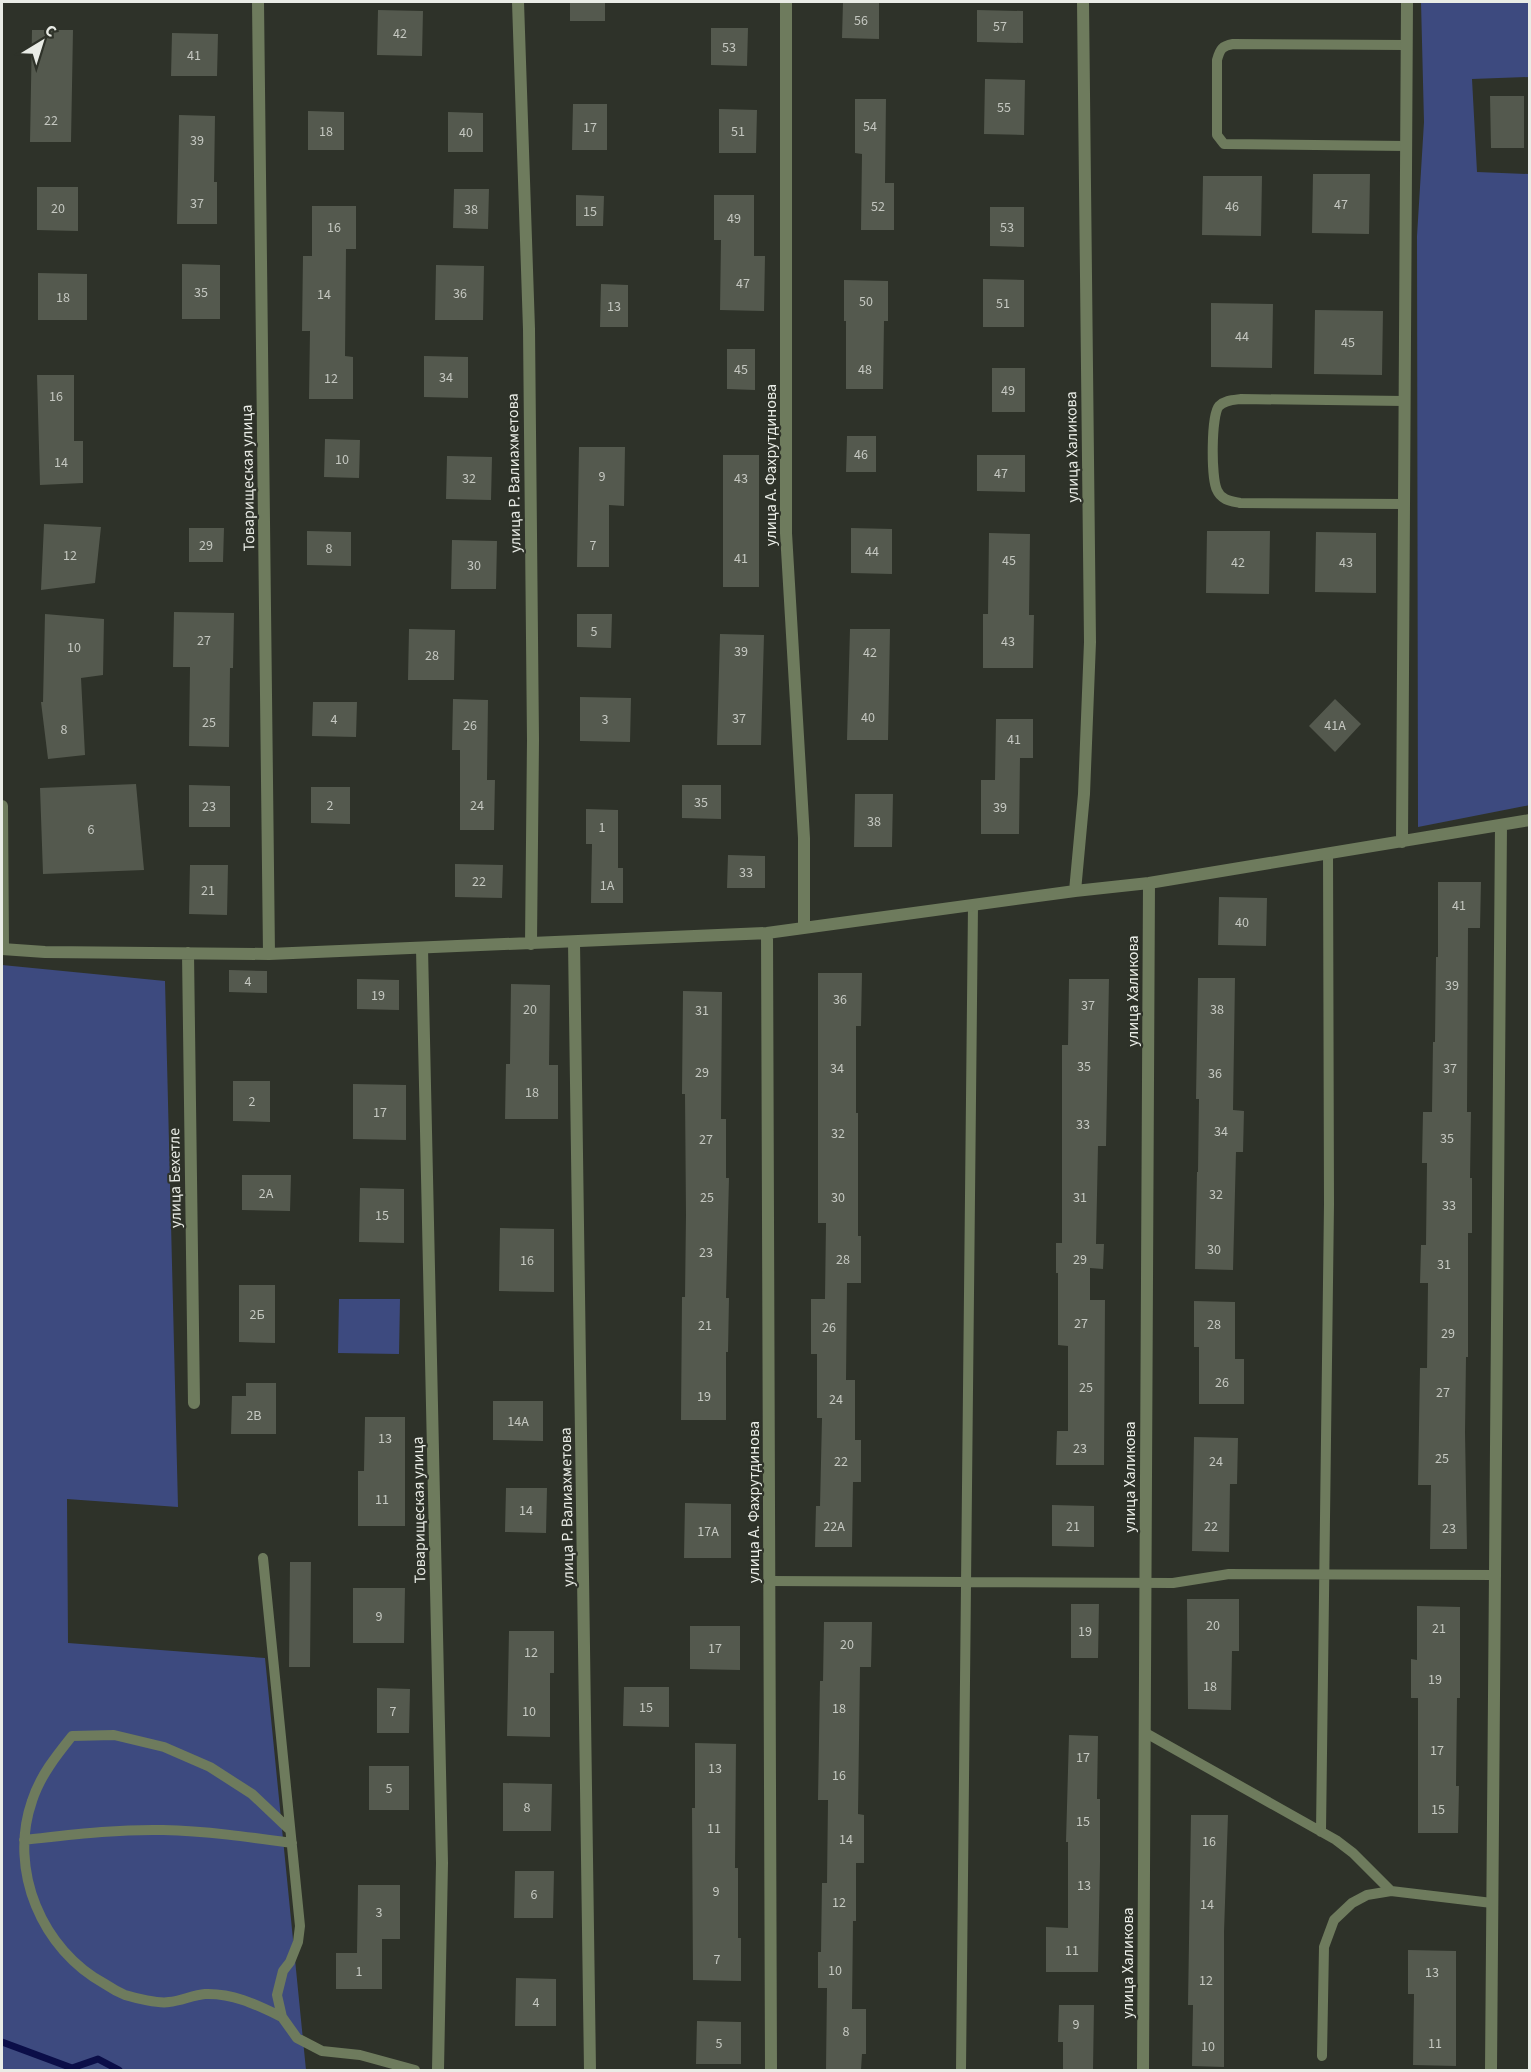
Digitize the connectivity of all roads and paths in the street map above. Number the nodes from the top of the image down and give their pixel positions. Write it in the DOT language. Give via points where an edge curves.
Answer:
graph roads {
  1 [pos="258,2"];
  2 [pos="518,2"];
  3 [pos="786,2"];
  4 [pos="1083,2"];
  5 [pos="1407,2"];
  6 [pos="1406,45"];
  7 [pos="1406,146"];
  8 [pos="1404,401"];
  9 [pos="1404,504"];
  10 [pos="2,806"];
  11 [pos="1530,820"];
  12 [pos="1501,825"];
  13 [pos="1402,842"];
  14 [pos="1328,853"];
  15 [pos="1149,883"];
  16 [pos="1075,891"];
  17 [pos="973,904"];
  18 [pos="804,927"];
  19 [pos="767,933"];
  20 [pos="574,942"];
  21 [pos="531,944"];
  22 [pos="422,948"];
  23 [pos="2,949"];
  24 [pos="188,953"];
  25 [pos="269,954"];
  26 [pos="194,1403"];
  27 [pos="263,1558"];
  28 [pos="1324,1574"];
  29 [pos="1496,1575"];
  30 [pos="770,1581"];
  31 [pos="966,1581"];
  32 [pos="1145,1582"];
  33 [pos="1144,1732"];
  34 [pos="289,1829"];
  35 [pos="1321,1832"];
  36 [pos="24,1840"];
  37 [pos="292,1843"];
  38 [pos="1391,1891"];
  39 [pos="1492,1903"];
  40 [pos="282,2017"];
  41 [pos="1322,2056"];
  42 [pos="415,2070"];
  43 [pos="438,2070"];
  44 [pos="590,2070"];
  45 [pos="771,2070"];
  46 [pos="961,2070"];
  47 [pos="1143,2070"];
  48 [pos="1491,2070"];
  1 -- 25 [label="street, Товарищеская улица"];
  2 -- 21 [label="street, улица Р. Валиахметова" via="529,329"];
  3 -- 18 [label="street, улица А. Фахрутдинова" via="786,533 804,838"];
  4 -- 16 [label="street, улица Халикова" via="1090,642 1084,794"];
  5 -- 6 [label="street"];
  6 -- 7 [label="street"];
  6 -- 7 [label="lane" via="1225,46 1217,60 1216,135 1224,144 1234,145"];
  7 -- 8 [label="street"];
  8 -- 9 [label="street"];
  8 -- 9 [label="lane" via="1226,401 1217,407 1214,422 1213,480 1224,499 1240,503"];
  9 -- 13 [label="street"];
  10 -- 23 [label="street"];
  11 -- 12 [label="street"];
  12 -- 13 [label="street"];
  12 -- 29 [label="street"];
  13 -- 14 [label="street"];
  14 -- 15 [label="street"];
  14 -- 28 [label="lane"];
  15 -- 16 [label="street"];
  15 -- 32 [label="street, улица Халикова"];
  16 -- 17 [label="street"];
  17 -- 18 [label="street"];
  17 -- 31 [label="lane"];
  18 -- 19 [label="street"];
  19 -- 20 [label="street"];
  19 -- 30 [label="street, улица А. Фахрутдинова"];
  20 -- 21 [label="street"];
  20 -- 44 [label="street, улица Р. Валиахметова"];
  21 -- 22 [label="street"];
  22 -- 25 [label="street"];
  22 -- 43 [label="street, Товарищеская улица" via="442,1863"];
  23 -- 24 [label="street"];
  24 -- 25 [label="street"];
  24 -- 26 [label="street, улица Бехетле"];
  27 -- 34 [label="lane"];
  28 -- 29 [label="lane"];
  28 -- 32 [label="lane" via="1229,1574 1173,1583"];
  28 -- 35 [label="lane"];
  29 -- 39 [label="street"];
  30 -- 31 [label="lane"];
  30 -- 45 [label="street, улица А. Фахрутдинова"];
  31 -- 32 [label="lane"];
  31 -- 46 [label="lane"];
  32 -- 33 [label="street, улица Халикова"];
  33 -- 35 [label="lane"];
  33 -- 47 [label="street, улица Халикова"];
  34 -- 36 [label="lane" via="252,1794 210,1767 164,1747 114,1735 72,1736 48,1766 35,1792"];
  34 -- 37 [label="lane"];
  35 -- 38 [label="lane" via="1353,1853"];
  36 -- 37 [label="lane" via="163,1830"];
  36 -- 40 [label="lane" via="27,1879 39,1916 60,1949 89,1976 123,1994 167,2003 203,1994 224,1995 249,2001"];
  37 -- 40 [label="lane" via="300,1926 278,1995"];
  38 -- 39 [label="lane"];
  38 -- 41 [label="lane" via="1352,1903 1334,1920 1324,1947"];
  39 -- 48 [label="street"];
  40 -- 42 [label="lane" via="297,2037 322,2051 360,2055"];
}
